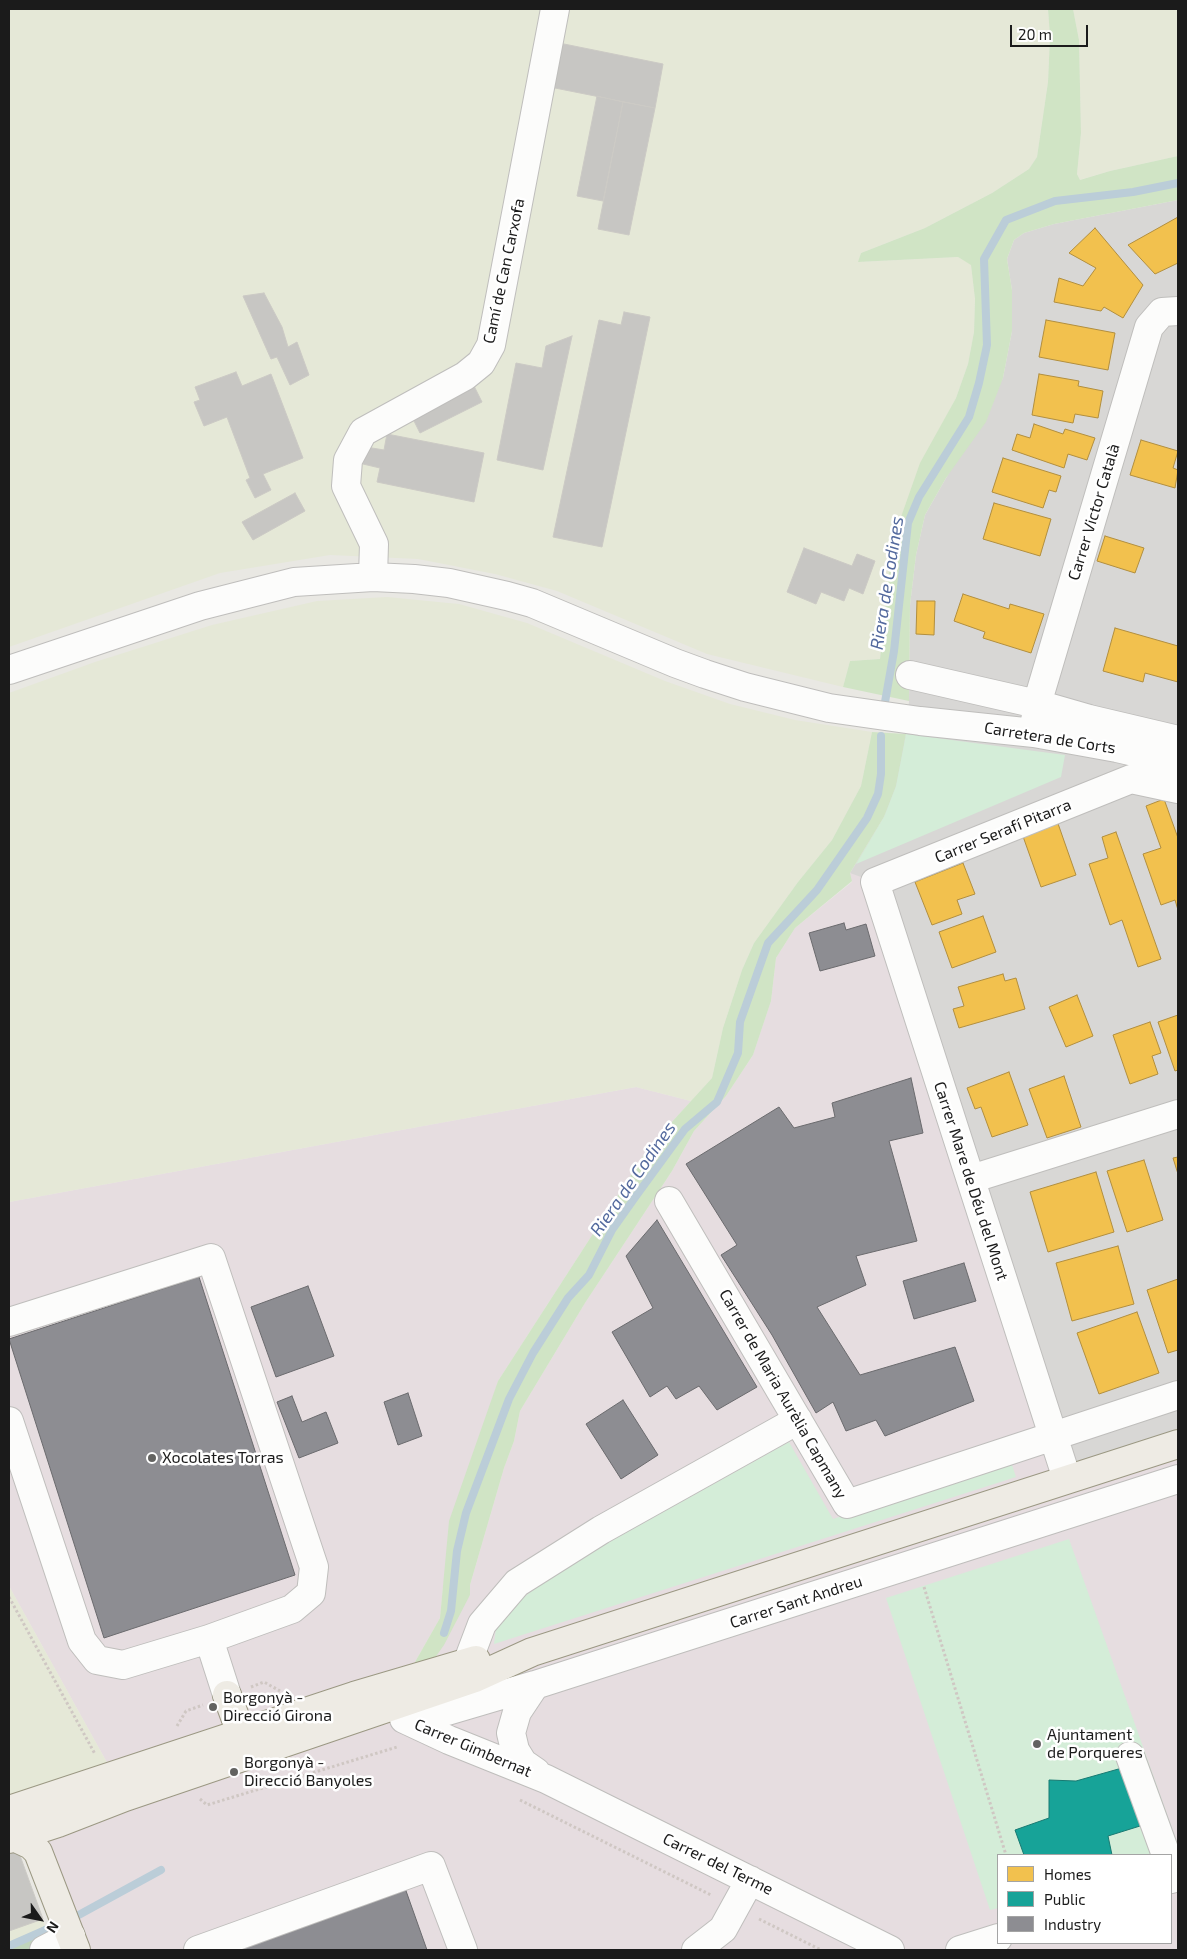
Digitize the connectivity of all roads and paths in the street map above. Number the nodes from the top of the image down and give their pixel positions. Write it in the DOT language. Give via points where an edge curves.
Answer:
graph roads {
  1 [pos="555,9"];
  2 [pos="1178,311"];
  3 [pos="373,577"];
  4 [pos="9,670"];
  5 [pos="910,675"];
  6 [pos="1037,704"];
  7 [pos="1034,733"];
  8 [pos="1178,740"];
  9 [pos="1178,762"];
  10 [pos="1178,790"];
  11 [pos="875,882"];
  12 [pos="1178,1114"];
  13 [pos="971,1180"];
  14 [pos="669,1201"];
  15 [pos="9,1322"];
  16 [pos="1178,1395"];
  17 [pos="798,1420"];
  18 [pos="9,1421"];
  19 [pos="1053,1436"];
  20 [pos="1178,1444"];
  21 [pos="1067,1479"];
  22 [pos="1178,1479"];
  23 [pos="917,1563"];
  24 [pos="9,1597"];
  25 [pos="209,1639"];
  26 [pos="532,1652"];
  27 [pos="468,1661"];
  28 [pos="535,1685"];
  29 [pos="227,1696"];
  30 [pos="310,1710"];
  31 [pos="376,1712"];
  32 [pos="413,1721"];
  33 [pos="240,1730"];
  34 [pos="398,1746"];
  35 [pos="96,1756"];
  36 [pos="1130,1756"];
  37 [pos="170,1757"];
  38 [pos="144,1765"];
  39 [pos="546,1779"];
  40 [pos="125,1797"];
  41 [pos="514,1797"];
  42 [pos="208,1805"];
  43 [pos="9,1810"];
  44 [pos="28,1835"];
  45 [pos="1006,1854"];
  46 [pos="1166,1854"];
  47 [pos="750,1880"];
  48 [pos="735,1907"];
  49 [pos="997,1938"];
  50 [pos="73,1943"];
  51 [pos="213,1948"];
  52 [pos="44,1950"];
  53 [pos="463,1950"];
  54 [pos="696,1950"];
  55 [pos="821,1950"];
  56 [pos="890,1950"];
  57 [pos="960,1950"];
  1 -- 3 [label="street, Camí de Can Carxofa" via="491,344 481,363 465,376 363,432 348,460 346,486 374,544"];
  2 -- 6 [label="street, Carrer Victor Català" via="1162,312 1149,327"];
  3 -- 4 [label="street, Carretera de Corts" via="294,582 245,594"];
  3 -- 7 [label="street, Carretera de Corts" via="449,583 508,596 675,663 744,687 829,708"];
  5 -- 6 [label="street, Carretera de Corts"];
  6 -- 7 [label="street, Carrer Victor Català"];
  6 -- 8 [label="street, Carretera de Corts"];
  7 -- 9 [label="street, Carretera de Corts"];
  10 -- 11 [label="street, Carrer Serafí Pitarra" via="1131,779"];
  11 -- 13 [label="street, Carrer Mare de Déu del Mont"];
  12 -- 13 [label="street"];
  13 -- 19 [label="street, Carrer Mare de Déu del Mont"];
  14 -- 17 [label="street, Carrer de Maria Aurèlia Capmany"];
  15 -- 25 [label="street" via="211,1258 314,1567 311,1593 292,1609"];
  16 -- 19 [label="street"];
  17 -- 19 [label="street, Carrer de Maria Aurèlia Capmany" via="847,1504"];
  17 -- 27 [label="street" via="601,1530 517,1583 482,1624"];
  18 -- 25 [label="street" via="82,1640 97,1660 123,1665"];
  19 -- 21 [label="street, Carrer Mare de Déu del Mont"];
  20 -- 21 [label="main road"];
  21 -- 26 [label="main road"];
  22 -- 23 [label="street, Carrer Sant Andreu"];
  23 -- 28 [label="street, Carrer Sant Andreu"];
  23 -- 45 [label="path"];
  24 -- 35 [label="path"];
  25 -- 29 [label="street"];
  26 -- 27 [label="main road"];
  26 -- 31 [label="main road" via="475,1678"];
  27 -- 30 [label="main road"];
  28 -- 32 [label="street, Carrer Sant Andreu"];
  28 -- 39 [label="street, Carrer Gimbernat" via="517,1712 511,1733 515,1750 523,1763"];
  29 -- 30 [label="main road" via="273,1713"];
  29 -- 33 [label="main road"];
  29 -- 37 [label="main road" via="214,1720 196,1740"];
  30 -- 33 [label="main road"];
  31 -- 32 [label="street, Carrer Gimbernat"];
  31 -- 33 [label="main road" via="336,1716 261,1736"];
  31 -- 40 [label="main road"];
  32 -- 39 [label="street, Carrer Gimbernat" via="449,1740"];
  33 -- 37 [label="main road"];
  33 -- 40 [label="main road" via="236,1742 225,1751 162,1773"];
  34 -- 42 [label="path"];
  36 -- 46 [label="street"];
  37 -- 38 [label="main road"];
  38 -- 43 [label="main road"];
  38 -- 44 [label="main road" via="111,1786 40,1815"];
  39 -- 47 [label="street, Carrer del Terme"];
  40 -- 44 [label="main road"];
  41 -- 48 [label="path"];
  44 -- 50 [label="main road"];
  47 -- 48 [label="street"];
  47 -- 56 [label="street, Carrer del Terme"];
  48 -- 54 [label="street" via="723,1928"];
  48 -- 55 [label="path"];
  49 -- 57 [label="street"];
  50 -- 52 [label="street"];
  51 -- 53 [label="street" via="431,1866"];
}
